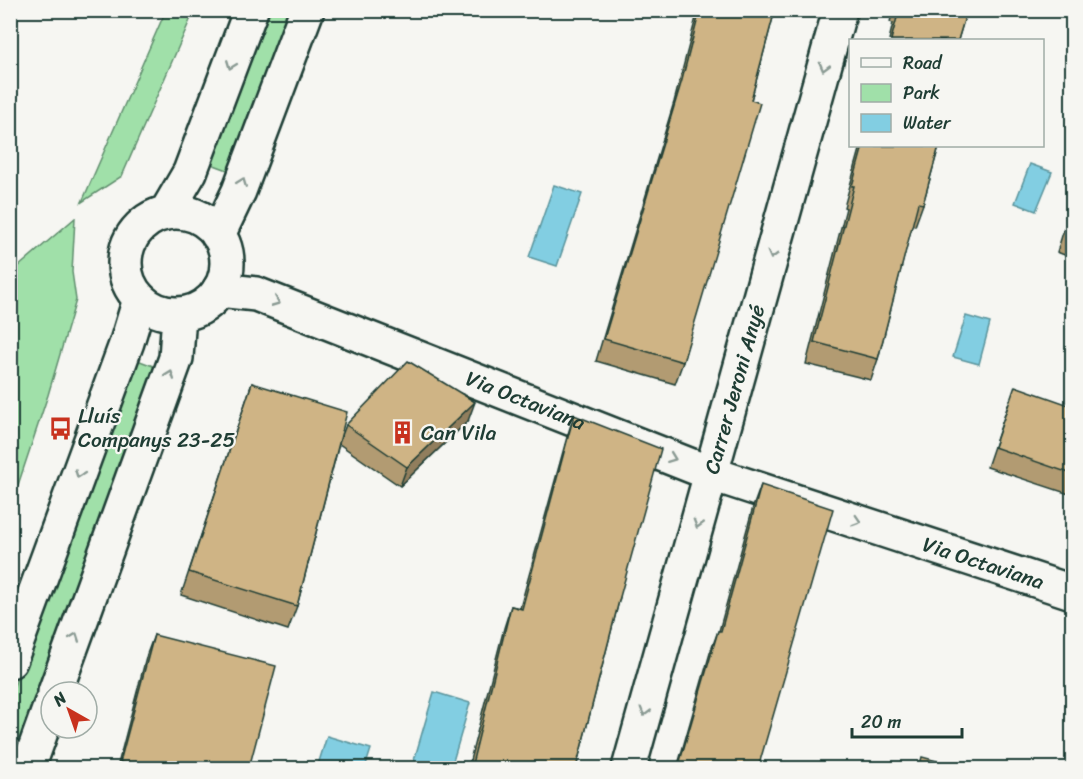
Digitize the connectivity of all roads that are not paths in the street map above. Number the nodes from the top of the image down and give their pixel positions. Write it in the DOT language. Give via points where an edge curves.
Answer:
graph roads {
  1 [pos="251,10"];
  2 [pos="307,10"];
  3 [pos="840,10"];
  4 [pos="166,213"];
  5 [pos="218,235"];
  6 [pos="219,290"];
  7 [pos="140,300"];
  8 [pos="179,314"];
  9 [pos="712,474"];
  10 [pos="1072,592"];
  11 [pos="10,661"];
  12 [pos="59,680"];
  13 [pos="39,737"];
  14 [pos="28,768"];
  15 [pos="629,768"];
  1 -- 4 [label="street, one-way" via="190,172"];
  5 -- 2 [label="street, one-way" via="239,191"];
  3 -- 9 [label="street, Carrer Jeroni Anyé, one-way"];
  4 -- 5 [label="street" via="196,216"];
  4 -- 7 [label="street" via="142,225 130,240 125,255 125,271"];
  5 -- 6 [label="street" via="226,257"];
  6 -- 8 [label="street" via="195,311"];
  6 -- 9 [label="street, Via Octaviana, one-way" via="256,294"];
  7 -- 8 [label="street" via="158,312"];
  7 -- 11 [label="street, one-way"];
  12 -- 8 [label="street, one-way" via="176,358"];
  9 -- 10 [label="street, Via Octaviana, one-way"];
  9 -- 15 [label="street, Carrer Jeroni Anyé, one-way"];
  13 -- 14 [label="street"];
}
